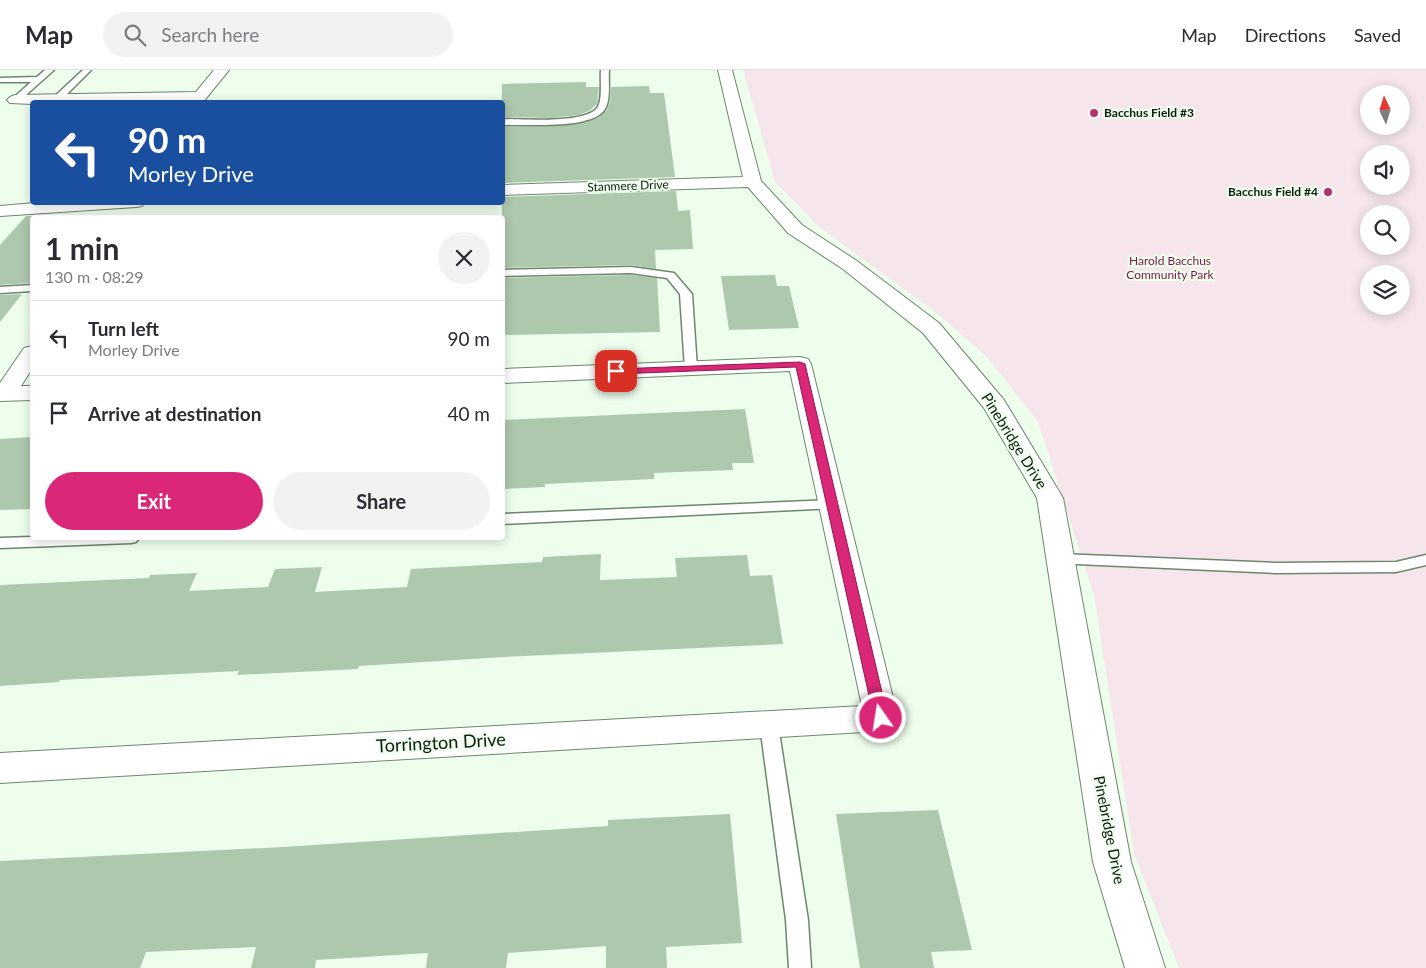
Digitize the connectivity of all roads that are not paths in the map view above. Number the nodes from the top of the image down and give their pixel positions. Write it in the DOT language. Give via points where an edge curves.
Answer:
graph roads {
  1 [pos="50,70"];
  2 [pos="87,70"];
  3 [pos="222,70"];
  4 [pos="605,70"];
  5 [pos="725,70"];
  6 [pos="39,79"];
  7 [pos="0,80"];
  8 [pos="57,99"];
  9 [pos="198,99"];
  10 [pos="15,100"];
  11 [pos="505,122"];
  12 [pos="754,182"];
  13 [pos="505,190"];
  14 [pos="92,205"];
  15 [pos="0,211"];
  16 [pos="505,273"];
  17 [pos="30,288"];
  18 [pos="0,290"];
  19 [pos="30,356"];
  20 [pos="691,369"];
  21 [pos="505,376"];
  22 [pos="30,393"];
  23 [pos="2,394"];
  24 [pos="832,505"];
  25 [pos="505,518"];
  26 [pos="79,540"];
  27 [pos="0,543"];
  28 [pos="1060,559"];
  29 [pos="1426,560"];
  30 [pos="769,725"];
  31 [pos="0,768"];
  32 [pos="800,968"];
  33 [pos="1145,968"];
  1 -- 6 [label="lane"];
  2 -- 8 [label="lane"];
  3 -- 9 [label="street"];
  4 -- 11 [label="lane" via="602,107 588,118"];
  5 -- 12 [label="street, Pinebridge Drive"];
  6 -- 7 [label="lane"];
  6 -- 10 [label="lane"];
  8 -- 9 [label="street"];
  8 -- 10 [label="street"];
  12 -- 13 [label="street, Stanmere Drive"];
  12 -- 28 [label="street, Pinebridge Drive" via="794,229 850,265 931,328 989,398 1050,498"];
  14 -- 15 [label="street"];
  16 -- 20 [label="lane" via="631,270 670,275 686,294"];
  17 -- 18 [label="lane"];
  19 -- 23 [label="street"];
  20 -- 21 [label="street"];
  20 -- 24 [label="street" via="800,364"];
  22 -- 23 [label="street"];
  24 -- 25 [label="lane"];
  24 -- 30 [label="street, Torrington Drive" via="881,718"];
  26 -- 27 [label="lane"];
  28 -- 29 [label="lane" via="1276,568 1396,567"];
  28 -- 33 [label="street, Pinebridge Drive" via="1112,862"];
  30 -- 31 [label="street, Torrington Drive"];
  30 -- 32 [label="lane" via="797,920"];
}
